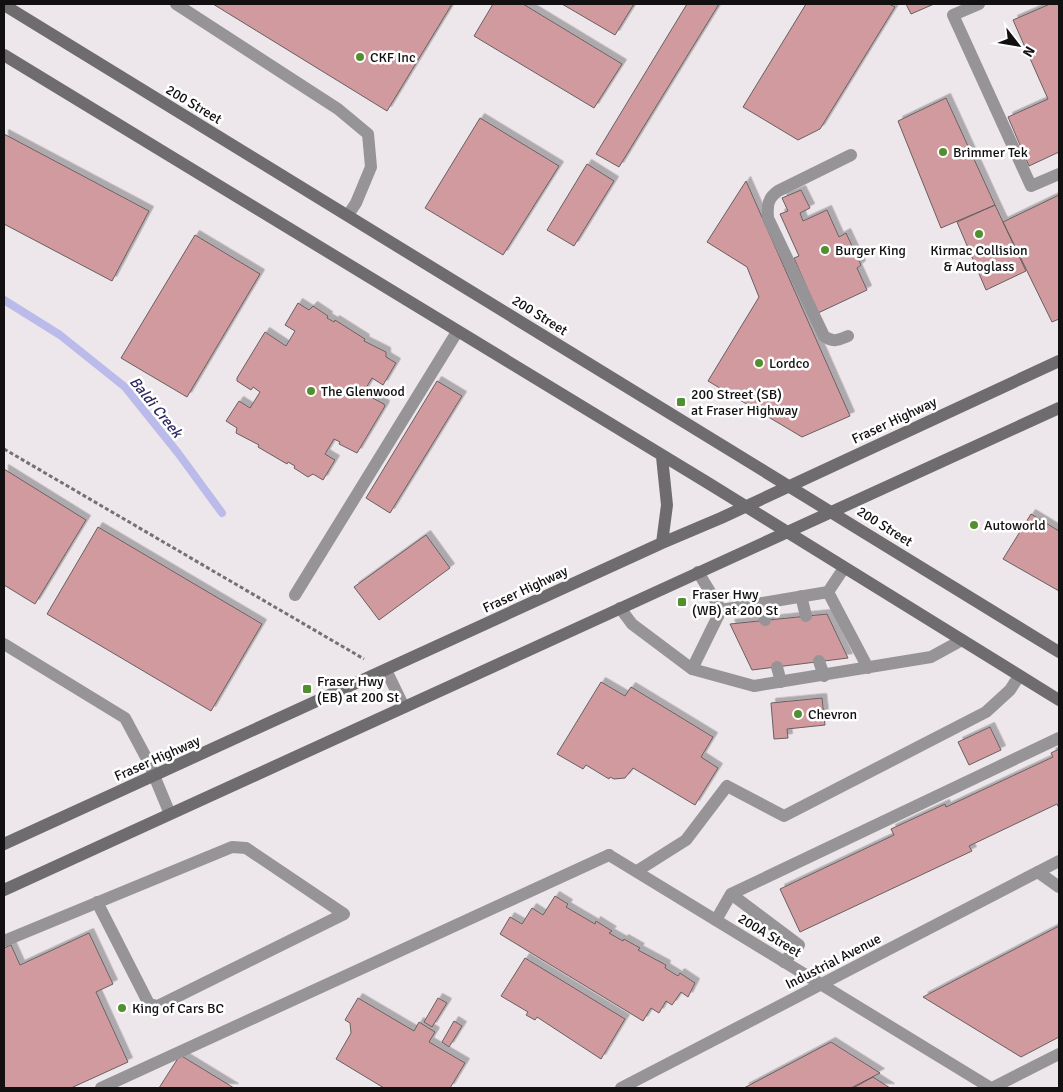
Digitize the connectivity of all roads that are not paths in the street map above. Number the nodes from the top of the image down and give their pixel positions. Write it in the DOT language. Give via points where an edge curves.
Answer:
graph roads {
  1 [pos="4,4"];
  2 [pos="176,4"];
  3 [pos="979,4"];
  4 [pos="4,55"];
  5 [pos="851,156"];
  6 [pos="1059,174"];
  7 [pos="348,215"];
  8 [pos="458,332"];
  9 [pos="848,336"];
  10 [pos="1059,361"];
  11 [pos="1059,408"];
  12 [pos="662,457"];
  13 [pos="790,486"];
  14 [pos="745,506"];
  15 [pos="832,512"];
  16 [pos="786,532"];
  17 [pos="662,543"];
  18 [pos="844,568"];
  19 [pos="698,572"];
  20 [pos="828,592"];
  21 [pos="295,595"];
  22 [pos="801,596"];
  23 [pos="761,603"];
  24 [pos="620,608"];
  25 [pos="722,610"];
  26 [pos="806,616"];
  27 [pos="765,620"];
  28 [pos="962,640"];
  29 [pos="4,644"];
  30 [pos="1059,652"];
  31 [pos="819,661"];
  32 [pos="777,667"];
  33 [pos="868,668"];
  34 [pos="692,669"];
  35 [pos="386,670"];
  36 [pos="824,676"];
  37 [pos="1019,676"];
  38 [pos="781,682"];
  39 [pos="1059,700"];
  40 [pos="404,707"];
  41 [pos="1059,738"];
  42 [pos="155,776"];
  43 [pos="170,814"];
  44 [pos="4,844"];
  45 [pos="1059,861"];
  46 [pos="637,871"];
  47 [pos="1038,872"];
  48 [pos="1059,887"];
  49 [pos="4,890"];
  50 [pos="731,894"];
  51 [pos="97,902"];
  52 [pos="716,920"];
  53 [pos="4,941"];
  54 [pos="784,962"];
  55 [pos="822,984"];
  56 [pos="1059,1054"];
  57 [pos="101,1088"];
  58 [pos="621,1088"];
  59 [pos="992,1088"];
  1 -- 7 [label="main road, 200 Street"];
  2 -- 7 [label="street" via="338,109 368,134 371,167"];
  3 -- 6 [label="street" via="952,15 1031,186"];
  4 -- 8 [label="main road"];
  5 -- 9 [label="street" via="778,190 770,196 767,206 768,218 824,336 836,341"];
  7 -- 13 [label="main road, 200 Street"];
  8 -- 12 [label="main road"];
  8 -- 21 [label="street"];
  10 -- 13 [label="main road, Fraser Highway"];
  11 -- 15 [label="main road"];
  12 -- 14 [label="main road"];
  12 -- 17 [label="main road" via="667,505"];
  13 -- 14 [label="main road, Fraser Highway"];
  13 -- 15 [label="main road, 200 Street"];
  14 -- 16 [label="main road"];
  14 -- 17 [label="main road, Fraser Highway"];
  15 -- 16 [label="main road"];
  15 -- 30 [label="main road, 200 Street"];
  16 -- 18 [label="main road"];
  16 -- 19 [label="main road"];
  17 -- 35 [label="main road, Fraser Highway"];
  18 -- 20 [label="street"];
  18 -- 28 [label="main road"];
  19 -- 24 [label="main road"];
  19 -- 25 [label="street"];
  20 -- 22 [label="street"];
  20 -- 33 [label="street"];
  22 -- 23 [label="street"];
  22 -- 26 [label="street"];
  23 -- 25 [label="street"];
  23 -- 27 [label="street"];
  24 -- 34 [label="street" via="632,624"];
  24 -- 40 [label="main road"];
  25 -- 34 [label="street"];
  28 -- 33 [label="street" via="931,657"];
  28 -- 37 [label="main road"];
  29 -- 42 [label="street" via="125,718"];
  31 -- 36 [label="street"];
  32 -- 38 [label="street"];
  33 -- 36 [label="street"];
  34 -- 38 [label="street" via="754,686"];
  35 -- 40 [label="street"];
  35 -- 42 [label="main road, Fraser Highway"];
  36 -- 38 [label="street"];
  37 -- 39 [label="main road"];
  37 -- 46 [label="street" via="1010,690 986,712 784,816 727,786 686,840"];
  40 -- 43 [label="main road"];
  41 -- 50 [label="street"];
  42 -- 43 [label="street"];
  42 -- 44 [label="main road, Fraser Highway"];
  43 -- 49 [label="main road"];
  45 -- 47 [label="street, Industrial Avenue"];
  46 -- 52 [label="street, 200A Street"];
  46 -- 57 [label="street, 200A Street" via="609,855"];
  47 -- 48 [label="street"];
  47 -- 55 [label="street, Industrial Avenue"];
  50 -- 52 [label="street"];
  50 -- 54 [label="street" via="799,945"];
  51 -- 51 [label="street" via="232,847 246,848 344,914 158,1006 149,1004"];
  51 -- 53 [label="street"];
  52 -- 54 [label="street, 200A Street"];
  54 -- 55 [label="street, 200A Street"];
  55 -- 58 [label="street, Industrial Avenue"];
  55 -- 59 [label="street, 200A Street"];
  56 -- 59 [label="street"];
}
